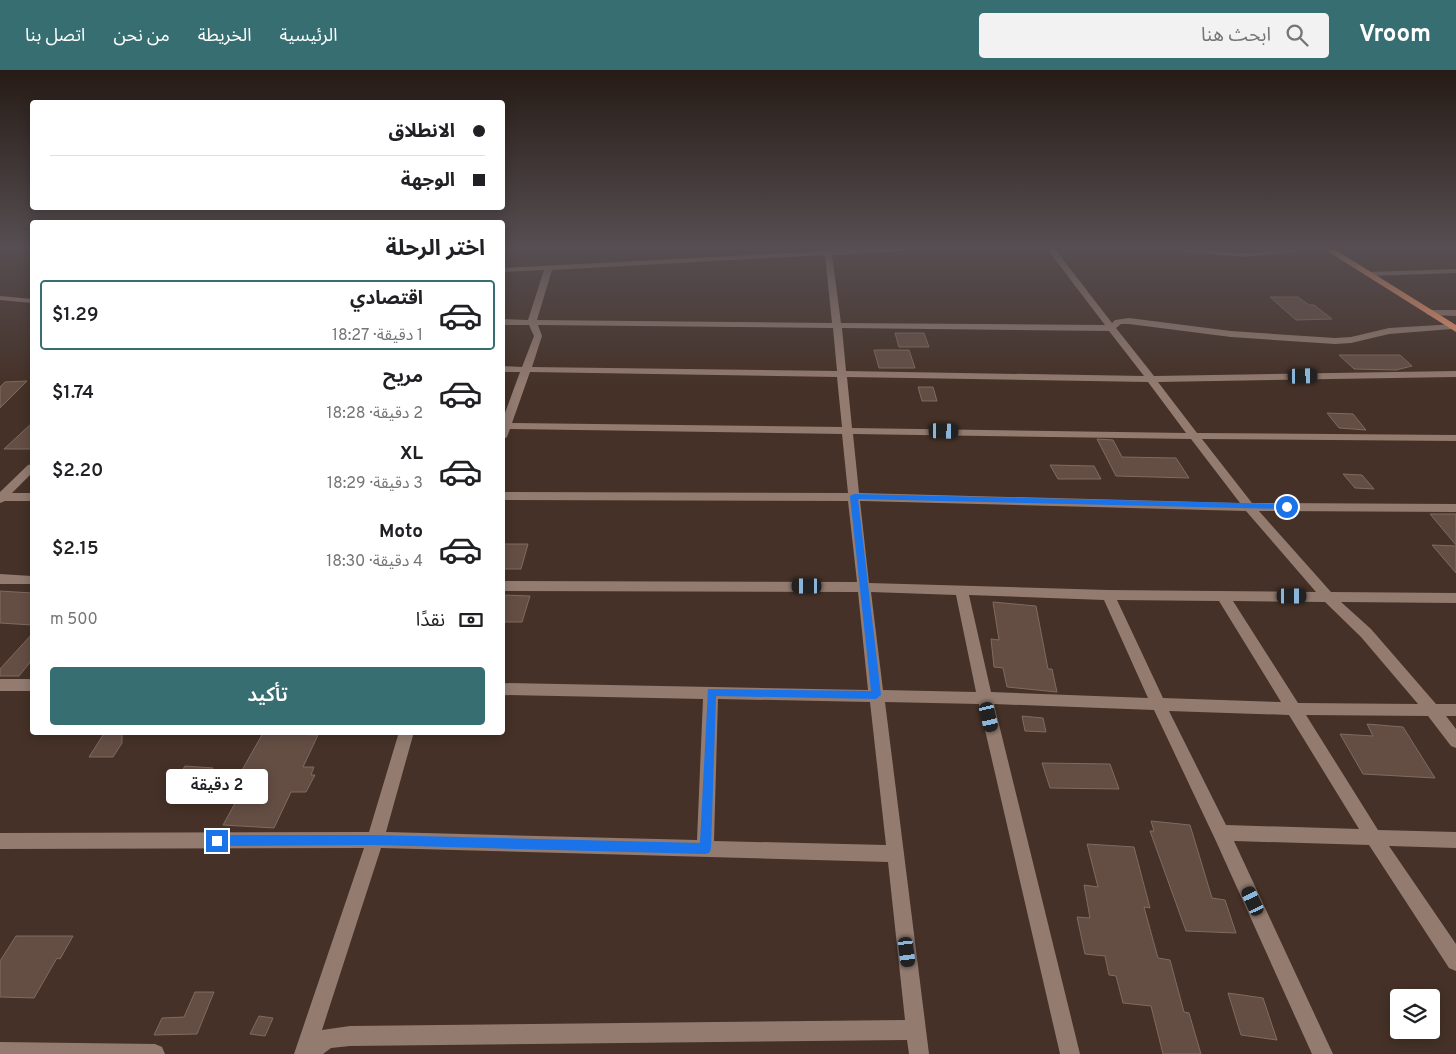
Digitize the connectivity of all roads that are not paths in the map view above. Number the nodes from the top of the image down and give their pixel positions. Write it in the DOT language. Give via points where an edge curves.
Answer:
graph roads {
  1 [pos="540,295"];
  2 [pos="834,295"];
  3 [pos="1086,295"];
  4 [pos="1402,295"];
  5 [pos="0,298"];
  6 [pos="30,300"];
  7 [pos="1431,313"];
  8 [pos="1456,313"];
  9 [pos="505,322"];
  10 [pos="532,322"];
  11 [pos="838,324"];
  12 [pos="1112,328"];
  13 [pos="1454,328"];
  14 [pos="505,369"];
  15 [pos="527,370"];
  16 [pos="1456,374"];
  17 [pos="841,376"];
  18 [pos="1151,379"];
  19 [pos="505,424"];
  20 [pos="505,426"];
  21 [pos="847,429"];
  22 [pos="1196,437"];
  23 [pos="1456,438"];
  24 [pos="30,469"];
  25 [pos="505,496"];
  26 [pos="854,496"];
  27 [pos="30,497"];
  28 [pos="1,498"];
  29 [pos="1249,507"];
  30 [pos="1456,508"];
  31 [pos="0,579"];
  32 [pos="30,580"];
  33 [pos="505,586"];
  34 [pos="864,587"];
  35 [pos="962,589"];
  36 [pos="1108,595"];
  37 [pos="1223,596"];
  38 [pos="1326,596"];
  39 [pos="1456,598"];
  40 [pos="0,685"];
  41 [pos="30,685"];
  42 [pos="505,689"];
  43 [pos="711,692"];
  44 [pos="876,695"];
  45 [pos="984,698"];
  46 [pos="1158,704"];
  47 [pos="1295,709"];
  48 [pos="1432,710"];
  49 [pos="1456,710"];
  50 [pos="406,735"];
  51 [pos="1456,741"];
  52 [pos="1221,833"];
  53 [pos="1374,838"];
  54 [pos="375,840"];
  55 [pos="1456,840"];
  56 [pos="0,841"];
  57 [pos="705,849"];
  58 [pos="896,854"];
  59 [pos="1456,961"];
  60 [pos="916,1030"];
  61 [pos="0,1052"];
  62 [pos="155,1054"];
  63 [pos="305,1054"];
  64 [pos="919,1054"];
  65 [pos="1070,1054"];
  66 [pos="1323,1054"];
  1 -- 10 [label="street"];
  2 -- 11 [label="street"];
  3 -- 12 [label="street"];
  4 -- 7 [label="highway"];
  5 -- 6 [label="street"];
  7 -- 8 [label="street"];
  7 -- 13 [label="highway"];
  9 -- 10 [label="street"];
  10 -- 11 [label="street"];
  10 -- 15 [label="street" via="538,336"];
  11 -- 12 [label="street"];
  11 -- 17 [label="street"];
  12 -- 13 [label="street" via="1118,322 1143,322 1232,334 1335,341 1389,331"];
  12 -- 18 [label="street"];
  14 -- 15 [label="street"];
  15 -- 17 [label="street"];
  15 -- 19 [label="street"];
  16 -- 18 [label="street"];
  17 -- 18 [label="street"];
  17 -- 21 [label="street"];
  18 -- 22 [label="street"];
  20 -- 21 [label="street"];
  21 -- 22 [label="street"];
  21 -- 26 [label="street"];
  22 -- 23 [label="street"];
  22 -- 29 [label="street"];
  24 -- 28 [label="street"];
  25 -- 26 [label="street"];
  26 -- 29 [label="street"];
  26 -- 34 [label="street"];
  27 -- 28 [label="street"];
  29 -- 30 [label="street"];
  29 -- 38 [label="street"];
  31 -- 32 [label="street"];
  33 -- 34 [label="street"];
  34 -- 35 [label="street"];
  34 -- 44 [label="street"];
  35 -- 36 [label="street"];
  35 -- 45 [label="street"];
  36 -- 37 [label="street"];
  36 -- 46 [label="street"];
  37 -- 38 [label="street"];
  37 -- 47 [label="street"];
  38 -- 39 [label="street"];
  38 -- 48 [label="street" via="1366,633"];
  40 -- 41 [label="street"];
  42 -- 43 [label="street"];
  43 -- 44 [label="street"];
  43 -- 57 [label="street"];
  44 -- 45 [label="street"];
  44 -- 58 [label="street"];
  45 -- 46 [label="street"];
  45 -- 65 [label="street"];
  46 -- 47 [label="street"];
  46 -- 52 [label="street"];
  47 -- 48 [label="street"];
  47 -- 53 [label="street"];
  48 -- 49 [label="street"];
  48 -- 51 [label="street"];
  50 -- 54 [label="street"];
  52 -- 53 [label="street"];
  52 -- 66 [label="street"];
  53 -- 55 [label="street"];
  53 -- 59 [label="street"];
  54 -- 56 [label="street"];
  54 -- 57 [label="street"];
  54 -- 63 [label="street"];
  57 -- 58 [label="street"];
  58 -- 60 [label="street"];
  60 -- 63 [label="street" via="350,1036 327,1038"];
  60 -- 64 [label="street"];
  61 -- 62 [label="street"];
}
